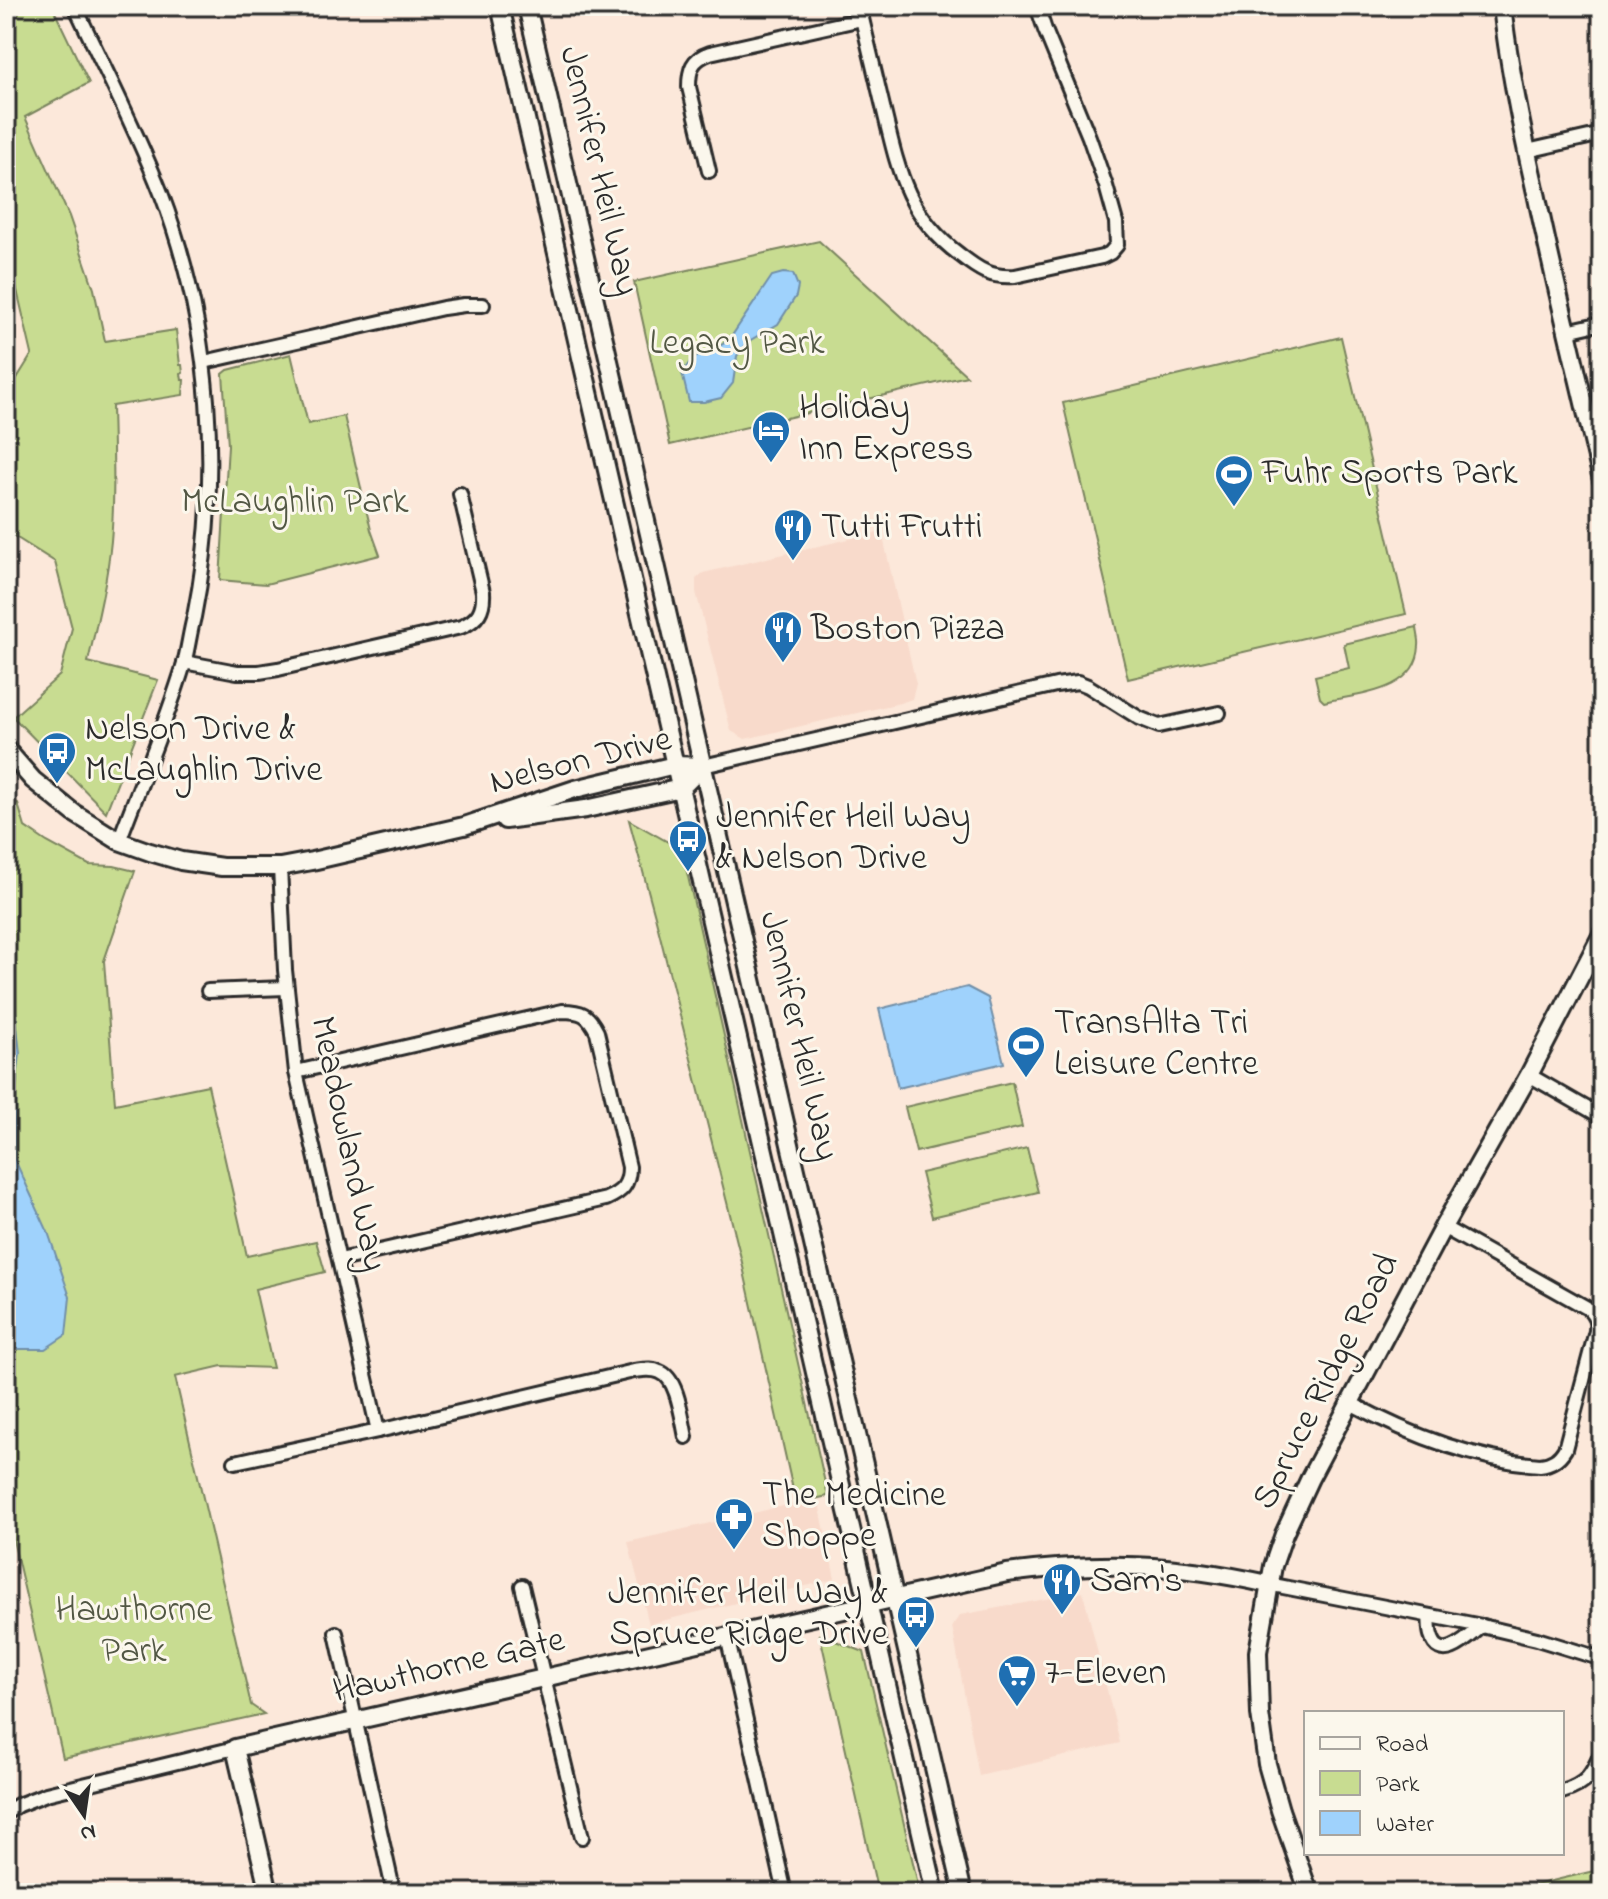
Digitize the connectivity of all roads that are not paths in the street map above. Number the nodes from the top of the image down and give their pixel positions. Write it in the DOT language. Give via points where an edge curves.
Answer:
graph roads {
  1 [pos="75,6"];
  2 [pos="500,6"];
  3 [pos="527,6"];
  4 [pos="1037,6"];
  5 [pos="1502,6"];
  6 [pos="860,12"];
  7 [pos="1602,134"];
  8 [pos="1527,151"];
  9 [pos="709,171"];
  10 [pos="483,305"];
  11 [pos="1602,323"];
  12 [pos="1567,331"];
  13 [pos="204,362"];
  14 [pos="1602,480"];
  15 [pos="460,494"];
  16 [pos="184,662"];
  17 [pos="1219,713"];
  18 [pos="6,749"];
  19 [pos="675,765"];
  20 [pos="703,766"];
  21 [pos="681,788"];
  22 [pos="464,826"];
  23 [pos="119,841"];
  24 [pos="280,867"];
  25 [pos="1602,934"];
  26 [pos="286,988"];
  27 [pos="208,991"];
  28 [pos="296,1072"];
  29 [pos="1529,1075"];
  30 [pos="1602,1117"];
  31 [pos="1443,1227"];
  32 [pos="340,1260"];
  33 [pos="1350,1403"];
  34 [pos="378,1431"];
  35 [pos="686,1437"];
  36 [pos="235,1462"];
  37 [pos="1268,1584"];
  38 [pos="522,1586"];
  39 [pos="895,1598"];
  40 [pos="869,1604"];
  41 [pos="1429,1616"];
  42 [pos="1482,1626"];
  43 [pos="336,1633"];
  44 [pos="727,1636"];
  45 [pos="1602,1659"];
  46 [pos="544,1677"];
  47 [pos="356,1721"];
  48 [pos="235,1748"];
  49 [pos="1602,1751"];
  50 [pos="1564,1791"];
  51 [pos="7,1809"];
  52 [pos="582,1837"];
  53 [pos="1304,1855"];
  54 [pos="391,1880"];
  55 [pos="269,1893"];
  56 [pos="785,1893"];
  57 [pos="935,1893"];
  58 [pos="963,1893"];
  59 [pos="1309,1893"];
  1 -- 13 [label="street" via="161,194"];
  2 -- 19 [label="main road, Jennifer Heil Way"];
  3 -- 20 [label="main road, Jennifer Heil Way"];
  4 -- 6 [label="street" via="1106,186 1117,245 1102,257 1002,277 953,251 906,190"];
  5 -- 8 [label="main road"];
  6 -- 9 [label="street" via="700,56 691,65 689,87"];
  7 -- 8 [label="street"];
  8 -- 12 [label="main road"];
  10 -- 13 [label="street" via="443,308"];
  11 -- 12 [label="street"];
  12 -- 14 [label="main road"];
  13 -- 16 [label="street" via="208,509 202,575"];
  15 -- 16 [label="street" via="484,602 472,622 278,669 237,672"];
  16 -- 23 [label="street"];
  17 -- 20 [label="street" via="1159,726 1078,682"];
  18 -- 23 [label="main road, Nelson Drive" via="63,805"];
  19 -- 20 [label="main road, Nelson Drive"];
  19 -- 21 [label="main road, Jennifer Heil Way"];
  19 -- 22 [label="main road, Nelson Drive" via="575,789"];
  20 -- 21 [label="main road, Nelson Drive"];
  20 -- 39 [label="main road, Jennifer Heil Way"];
  21 -- 22 [label="main road, Nelson Drive" via="586,809"];
  21 -- 40 [label="main road, Jennifer Heil Way"];
  22 -- 24 [label="main road, Nelson Drive"];
  23 -- 24 [label="main road, Nelson Drive" via="181,861"];
  24 -- 26 [label="street, Meadowland Way"];
  25 -- 29 [label="main road, Spruce Ridge Road"];
  26 -- 27 [label="street"];
  26 -- 28 [label="street, Meadowland Way"];
  28 -- 32 [label="street, Meadowland Way"];
  28 -- 32 [label="street" via="574,1011 586,1015 597,1032 629,1167 626,1186 606,1199"];
  29 -- 30 [label="street"];
  29 -- 31 [label="main road, Spruce Ridge Road"];
  31 -- 33 [label="main road, Spruce Ridge Road"];
  31 -- 33 [label="street" via="1594,1314 1596,1331 1565,1449 1556,1460 1540,1465 1475,1454"];
  32 -- 34 [label="street, Meadowland Way"];
  33 -- 37 [label="main road, Spruce Ridge Road" via="1284,1534"];
  34 -- 35 [label="street" via="650,1369 672,1382"];
  34 -- 36 [label="street"];
  37 -- 39 [label="main road, Hawthorne Gate" via="1175,1568 1100,1565 1007,1573"];
  37 -- 41 [label="street"];
  37 -- 53 [label="main road, Spruce Ridge Road" via="1258,1652 1260,1714 1280,1810"];
  38 -- 46 [label="street"];
  39 -- 40 [label="main road, Hawthorne Gate"];
  39 -- 58 [label="main road, Jennifer Heil Way"];
  40 -- 44 [label="main road, Hawthorne Gate"];
  40 -- 57 [label="main road, Jennifer Heil Way"];
  41 -- 42 [label="street"];
  41 -- 42 [label="street" via="1431,1636 1442,1648 1459,1646"];
  42 -- 45 [label="street"];
  43 -- 47 [label="street"];
  44 -- 46 [label="main road, Hawthorne Gate"];
  44 -- 56 [label="street"];
  46 -- 47 [label="main road, Hawthorne Gate"];
  46 -- 52 [label="street"];
  47 -- 48 [label="main road, Hawthorne Gate"];
  47 -- 54 [label="street"];
  48 -- 51 [label="street, Hawthorne Gate" via="46,1794"];
  48 -- 55 [label="main road"];
  49 -- 50 [label="street" via="1590,1777"];
  53 -- 59 [label="main road, Spruce Ridge Road"];
}
